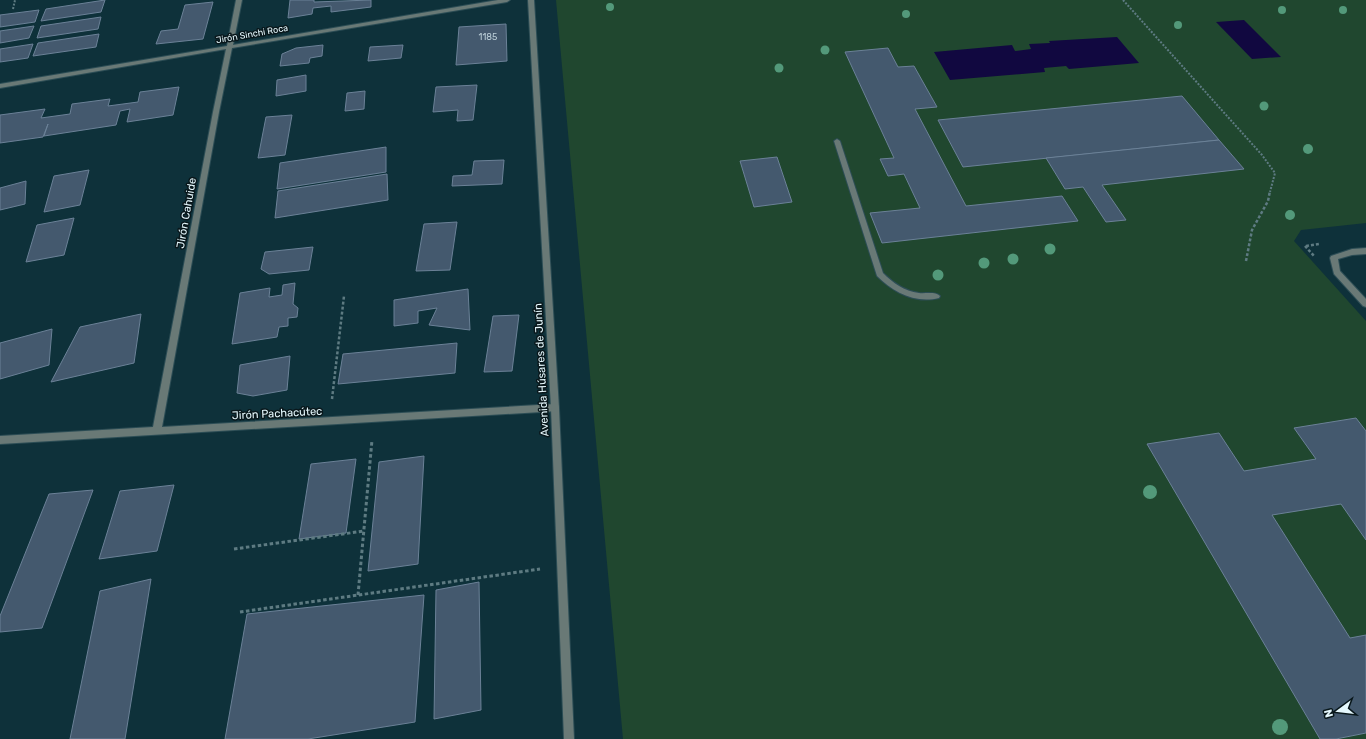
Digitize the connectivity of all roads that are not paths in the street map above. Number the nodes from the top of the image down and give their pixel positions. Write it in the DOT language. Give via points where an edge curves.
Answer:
graph roads {
  1 [pos="239,0"];
  2 [pos="507,0"];
  3 [pos="531,0"];
  4 [pos="228,47"];
  5 [pos="0,86"];
  6 [pos="837,141"];
  7 [pos="1366,251"];
  8 [pos="936,296"];
  9 [pos="1366,304"];
  10 [pos="555,408"];
  11 [pos="157,431"];
  12 [pos="0,440"];
  13 [pos="569,739"];
  1 -- 4 [label="street, Jirón Cahuide"];
  2 -- 4 [label="street, Jirón Sinchi Roca"];
  3 -- 10 [label="street, Avenida Húsares de Junín"];
  4 -- 5 [label="street, Jirón Sinchi Roca"];
  4 -- 11 [label="street, Jirón Cahuide"];
  6 -- 8 [label="street" via="880,274 894,288 916,296"];
  7 -- 9 [label="street" via="1352,252 1334,258 1337,272"];
  10 -- 11 [label="street, Jirón Pachacútec"];
  10 -- 13 [label="street, Avenida Húsares de Junín"];
  11 -- 12 [label="street, Jirón Pachacútec"];
}
